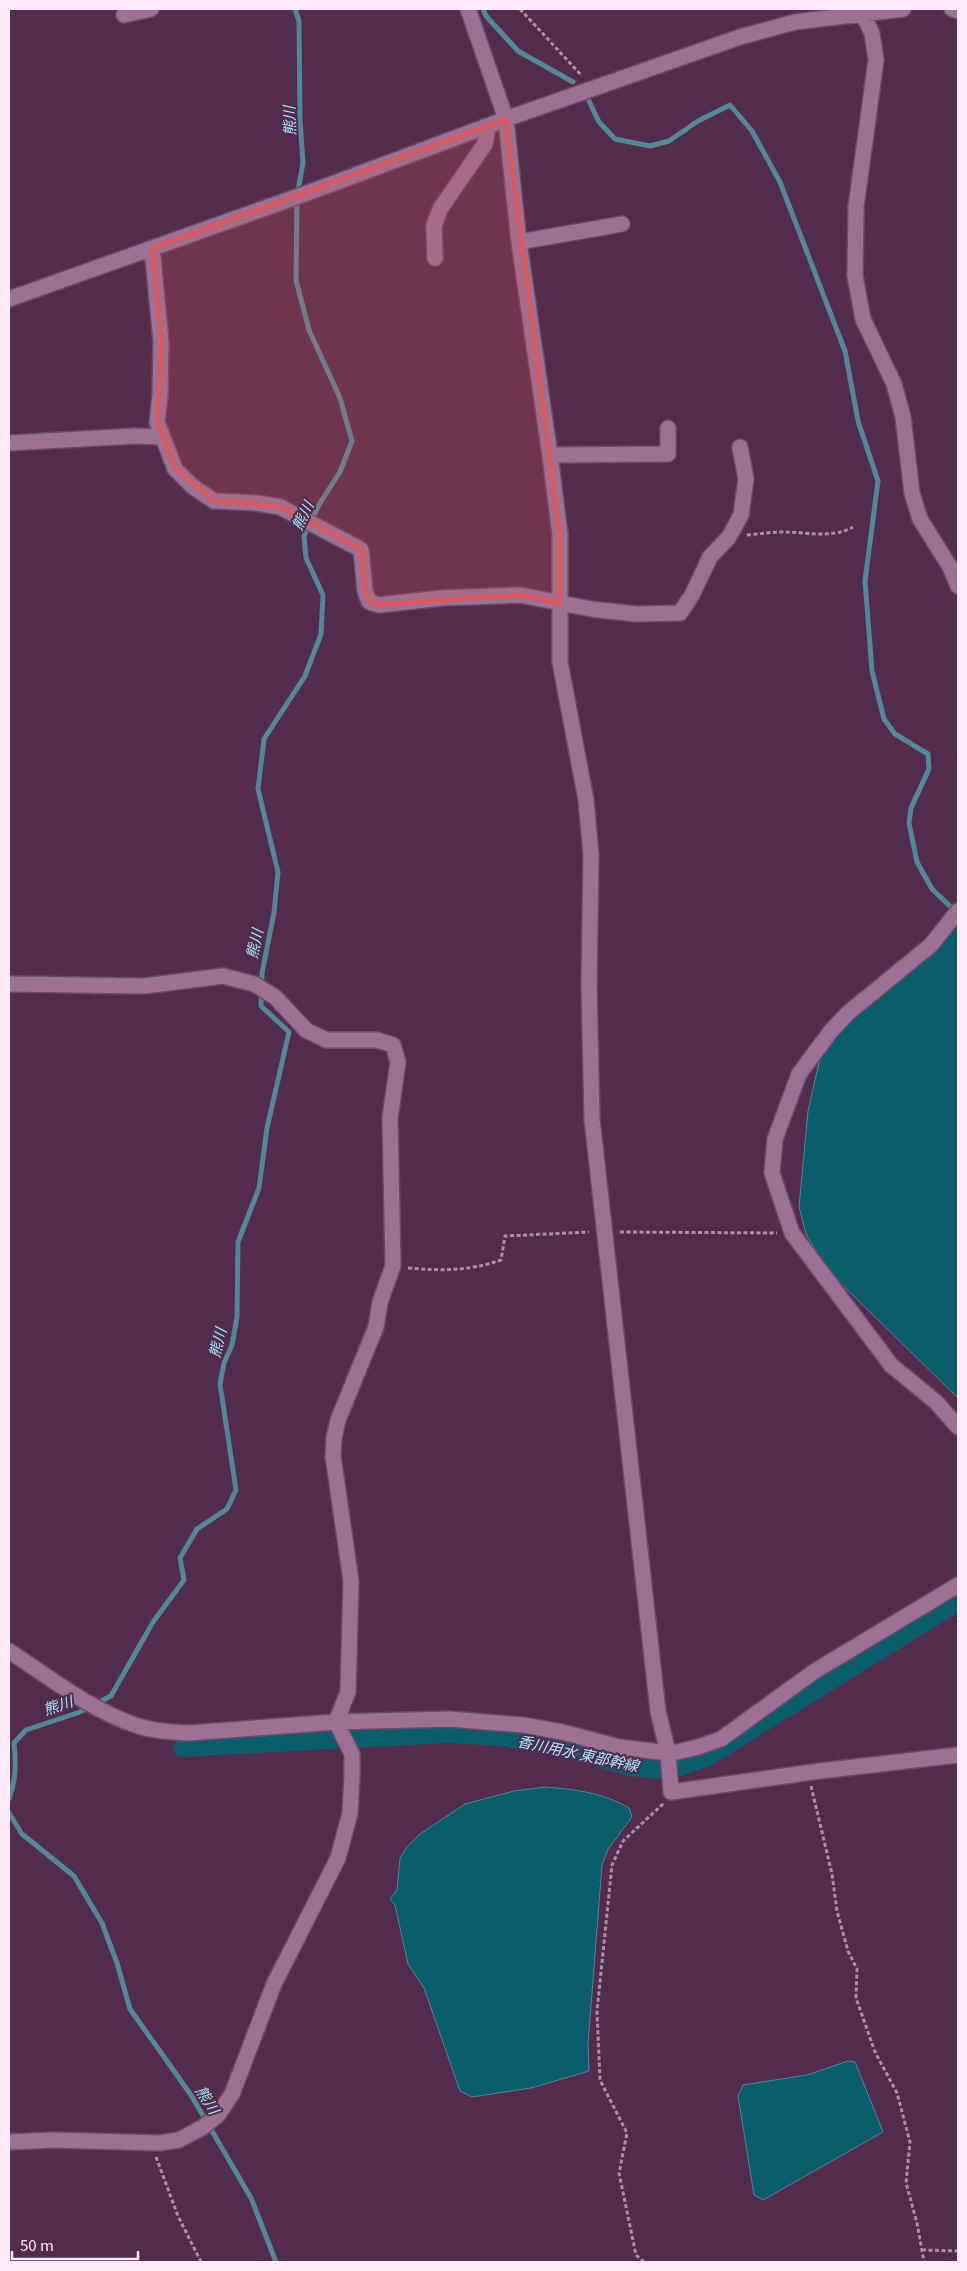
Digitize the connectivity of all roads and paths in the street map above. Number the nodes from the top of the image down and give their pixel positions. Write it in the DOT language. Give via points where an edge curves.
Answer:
graph roads {
  1 [pos="151,9"];
  2 [pos="468,9"];
  3 [pos="520,9"];
  4 [pos="903,9"];
  5 [pos="952,9"];
  6 [pos="861,11"];
  7 [pos="958,11"];
  8 [pos="124,15"];
  9 [pos="593,88"];
  10 [pos="506,119"];
  11 [pos="488,127"];
  12 [pos="622,224"];
  13 [pos="519,242"];
  14 [pos="152,248"];
  15 [pos="435,258"];
  16 [pos="9,299"];
  17 [pos="668,428"];
  18 [pos="161,437"];
  19 [pos="9,443"];
  20 [pos="740,447"];
  21 [pos="550,456"];
  22 [pos="853,527"];
  23 [pos="729,537"];
  24 [pos="958,586"];
  25 [pos="560,604"];
  26 [pos="958,911"];
  27 [pos="9,984"];
  28 [pos="603,1231"];
  29 [pos="792,1233"];
  30 [pos="393,1266"];
  31 [pos="958,1427"];
  32 [pos="958,1584"];
  33 [pos="9,1650"];
  34 [pos="336,1722"];
  35 [pos="668,1753"];
  36 [pos="958,1755"];
  37 [pos="809,1774"];
  38 [pos="671,1792"];
  39 [pos="9,2142"];
  40 [pos="160,2143"];
  41 [pos="922,2250"];
  42 [pos="958,2251"];
  43 [pos="201,2262"];
  44 [pos="644,2262"];
  45 [pos="924,2262"];
  1 -- 8 [label="street"];
  2 -- 10 [label="street"];
  3 -- 9 [label="path"];
  4 -- 6 [label="street"];
  5 -- 7 [label="street"];
  6 -- 9 [label="street" via="786,24 740,37"];
  6 -- 24 [label="street" via="872,33 876,60 856,207 855,276 862,318 894,384 904,417 912,493 920,519"];
  9 -- 10 [label="street"];
  10 -- 11 [label="street"];
  10 -- 13 [label="street"];
  11 -- 14 [label="street"];
  11 -- 15 [label="street" via="485,144 440,209 434,226"];
  12 -- 13 [label="street"];
  13 -- 21 [label="street"];
  14 -- 16 [label="street"];
  14 -- 18 [label="street" via="161,342 157,422"];
  17 -- 21 [label="street" via="668,454"];
  18 -- 19 [label="street"];
  18 -- 25 [label="street" via="175,469 214,501 280,508 361,550 369,602 379,605 442,598 520,595"];
  20 -- 23 [label="street" via="746,479 741,515"];
  21 -- 25 [label="street" via="560,534"];
  22 -- 23 [label="path" via="820,534 782,532"];
  23 -- 25 [label="street" via="710,557 680,613 636,614"];
  25 -- 28 [label="street" via="560,662 586,800 591,855 592,1119"];
  26 -- 29 [label="street" via="931,945 848,1013 799,1074 775,1139 772,1174"];
  27 -- 30 [label="street" via="144,986 223,976 254,984 275,997 306,1030 326,1040 377,1040 392,1045 398,1062 390,1118"];
  28 -- 29 [label="path"];
  28 -- 30 [label="path" via="505,1236 502,1260 477,1268 429,1270"];
  28 -- 35 [label="street" via="658,1710"];
  29 -- 31 [label="street" via="890,1365 940,1406"];
  30 -- 34 [label="street" via="380,1302 376,1327 338,1420 334,1438 333,1456 352,1605 348,1692"];
  32 -- 35 [label="street" via="815,1671 721,1739 698,1748"];
  33 -- 34 [label="street" via="101,1712 137,1726 188,1733"];
  34 -- 35 [label="street" via="490,1721 562,1732 618,1747"];
  34 -- 40 [label="street" via="352,1754 350,1813 338,1858 274,1984 232,2094 218,2115 207,2124 179,2140"];
  35 -- 38 [label="street"];
  36 -- 37 [label="street"];
  37 -- 38 [label="street"];
  37 -- 41 [label="path" via="832,1874 837,1911 857,1969 856,1998 875,2052 897,2093 910,2142 906,2183"];
  38 -- 44 [label="path" via="661,1808 623,1841 612,1865 597,2011 600,2080 627,2133 619,2173 636,2255"];
  39 -- 40 [label="street"];
  40 -- 43 [label="path" via="155,2155 178,2216"];
  41 -- 42 [label="path"];
  41 -- 45 [label="path"];
}
